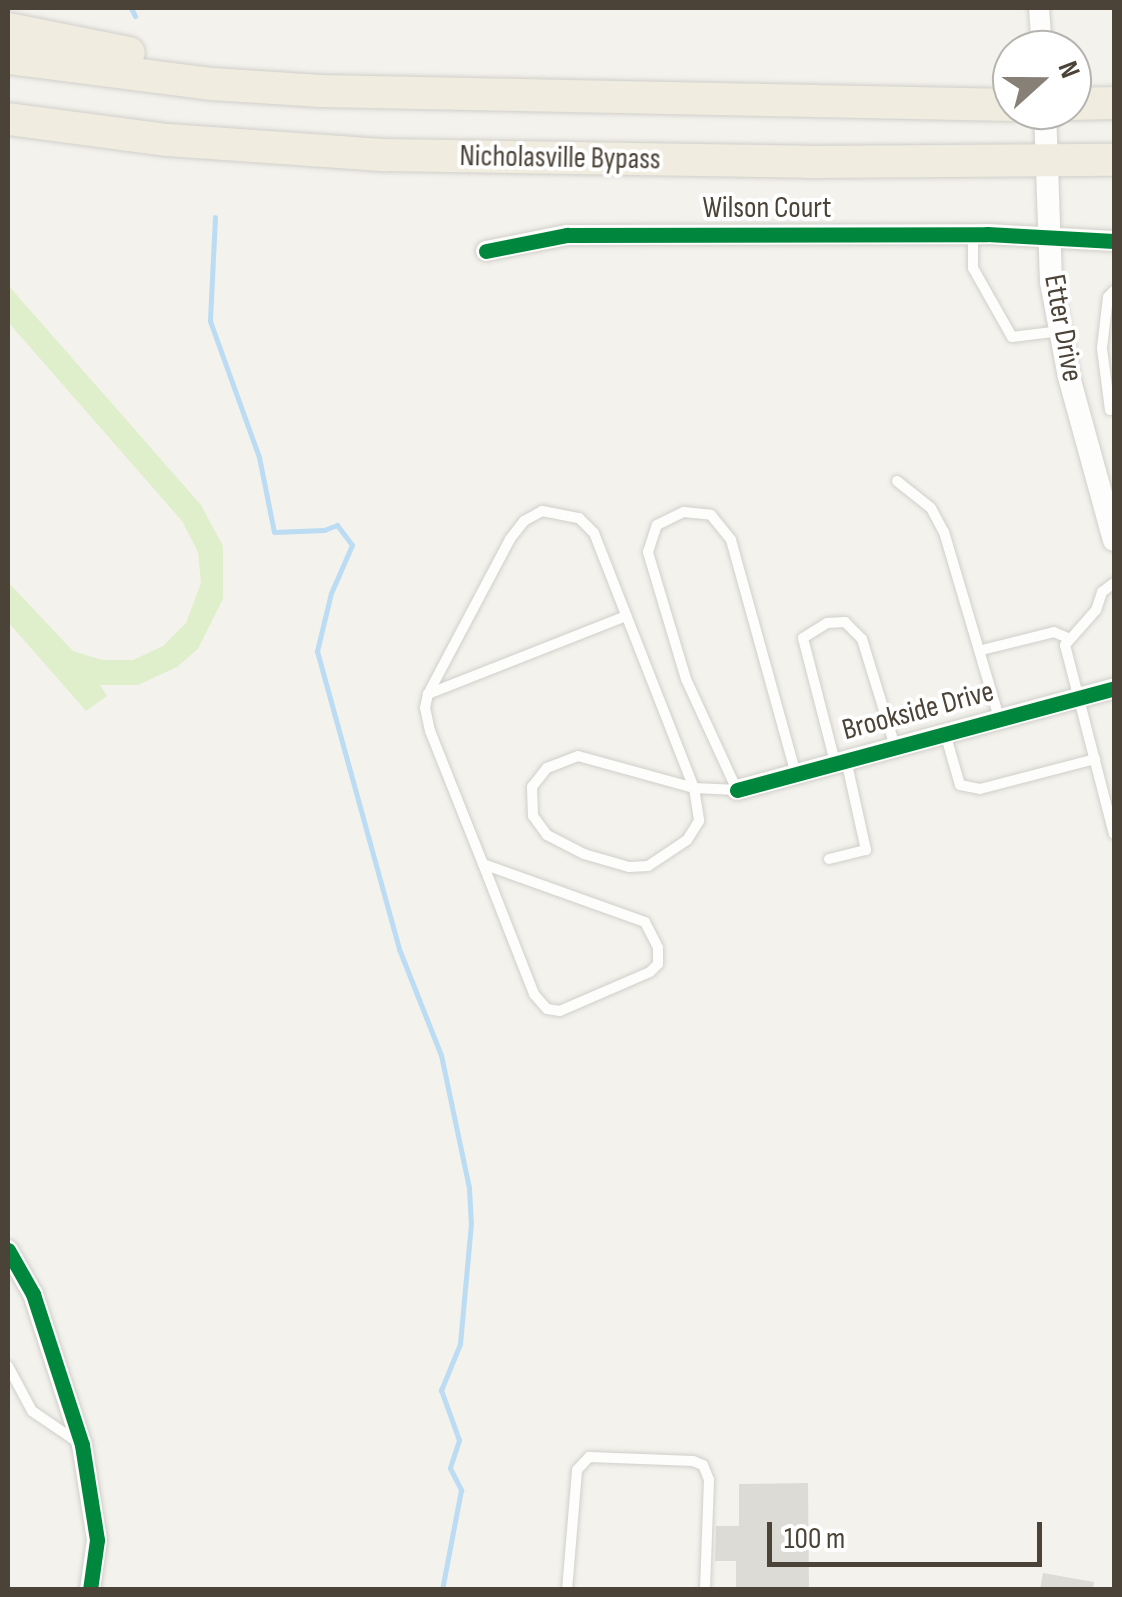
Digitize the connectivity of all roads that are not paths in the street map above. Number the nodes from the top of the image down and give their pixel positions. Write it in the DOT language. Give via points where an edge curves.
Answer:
graph roads {
  1 [pos="8,29"];
  2 [pos="8,58"];
  3 [pos="401,94"];
  4 [pos="992,105"];
  5 [pos="8,119"];
  6 [pos="1045,130"];
  7 [pos="1046,160"];
  8 [pos="1114,160"];
  9 [pos="973,234"];
  10 [pos="1050,238"];
  11 [pos="1114,241"];
  12 [pos="486,251"];
  13 [pos="1114,291"];
  14 [pos="1061,331"];
  15 [pos="1078,410"];
  16 [pos="1112,410"];
  17 [pos="896,481"];
  18 [pos="1114,538"];
  19 [pos="1114,584"];
  20 [pos="626,616"];
  21 [pos="1070,639"];
  22 [pos="982,650"];
  23 [pos="1114,688"];
  24 [pos="428,694"];
  25 [pos="1079,696"];
  26 [pos="999,718"];
  27 [pos="944,732"];
  28 [pos="894,746"];
  29 [pos="1095,758"];
  30 [pos="840,761"];
  31 [pos="796,774"];
  32 [pos="694,788"];
  33 [pos="738,790"];
  34 [pos="1114,834"];
  35 [pos="829,859"];
  36 [pos="483,864"];
  37 [pos="8,1250"];
  38 [pos="8,1366"];
  39 [pos="82,1445"];
  40 [pos="90,1590"];
  41 [pos="566,1590"];
  42 [pos="705,1590"];
  1 -- 3 [label="highway"];
  2 -- 3 [label="highway, Nicholasville Bypass" via="212,84"];
  3 -- 4 [label="highway, Nicholasville Bypass"];
  5 -- 7 [label="highway, Nicholasville Bypass" via="168,140 385,154"];
  6 -- 7 [label="street, Etter Drive"];
  7 -- 8 [label="highway, Nicholasville Bypass"];
  7 -- 10 [label="street, Etter Drive"];
  9 -- 10 [label="street, Wilson Court"];
  9 -- 12 [label="street, Wilson Court" via="566,235"];
  9 -- 14 [label="lane" via="973,268 1012,338"];
  10 -- 11 [label="street, Wilson Court"];
  10 -- 14 [label="street, Etter Drive"];
  13 -- 16 [label="lane" via="1102,348"];
  14 -- 15 [label="street, Etter Drive"];
  15 -- 16 [label="lane"];
  15 -- 18 [label="street, Etter Drive"];
  17 -- 22 [label="lane" via="931,508 944,532"];
  19 -- 21 [label="lane"];
  20 -- 24 [label="lane"];
  20 -- 24 [label="lane" via="594,533 578,518 542,511 510,539"];
  20 -- 32 [label="lane"];
  21 -- 22 [label="lane" via="1054,632"];
  21 -- 25 [label="lane" via="1065,645"];
  22 -- 26 [label="lane"];
  23 -- 25 [label="street, Brookside Drive"];
  24 -- 36 [label="lane" via="430,731"];
  25 -- 26 [label="street, Brookside Drive"];
  25 -- 29 [label="lane"];
  26 -- 27 [label="street, Brookside Drive"];
  27 -- 28 [label="street, Brookside Drive"];
  27 -- 29 [label="lane" via="960,785 970,787"];
  28 -- 30 [label="street, Brookside Drive"];
  28 -- 30 [label="lane" via="862,638 844,622 827,623 803,638"];
  29 -- 34 [label="lane"];
  30 -- 31 [label="street, Brookside Drive"];
  30 -- 35 [label="lane" via="866,850"];
  31 -- 33 [label="street, Brookside Drive"];
  31 -- 33 [label="lane" via="731,540 712,515 684,512 657,525 648,552 686,679"];
  32 -- 32 [label="lane" via="698,821 688,840 648,866 584,854 547,835 533,816 532,787 547,768 578,756"];
  32 -- 33 [label="lane"];
  36 -- 36 [label="lane" via="534,994 547,1009 560,1011 658,964 645,922"];
  37 -- 39 [label="street" via="32,1294"];
  38 -- 39 [label="lane" via="32,1411"];
  39 -- 40 [label="street" via="97,1540"];
  41 -- 42 [label="lane" via="577,1470 589,1458 703,1465 709,1480"];
}
